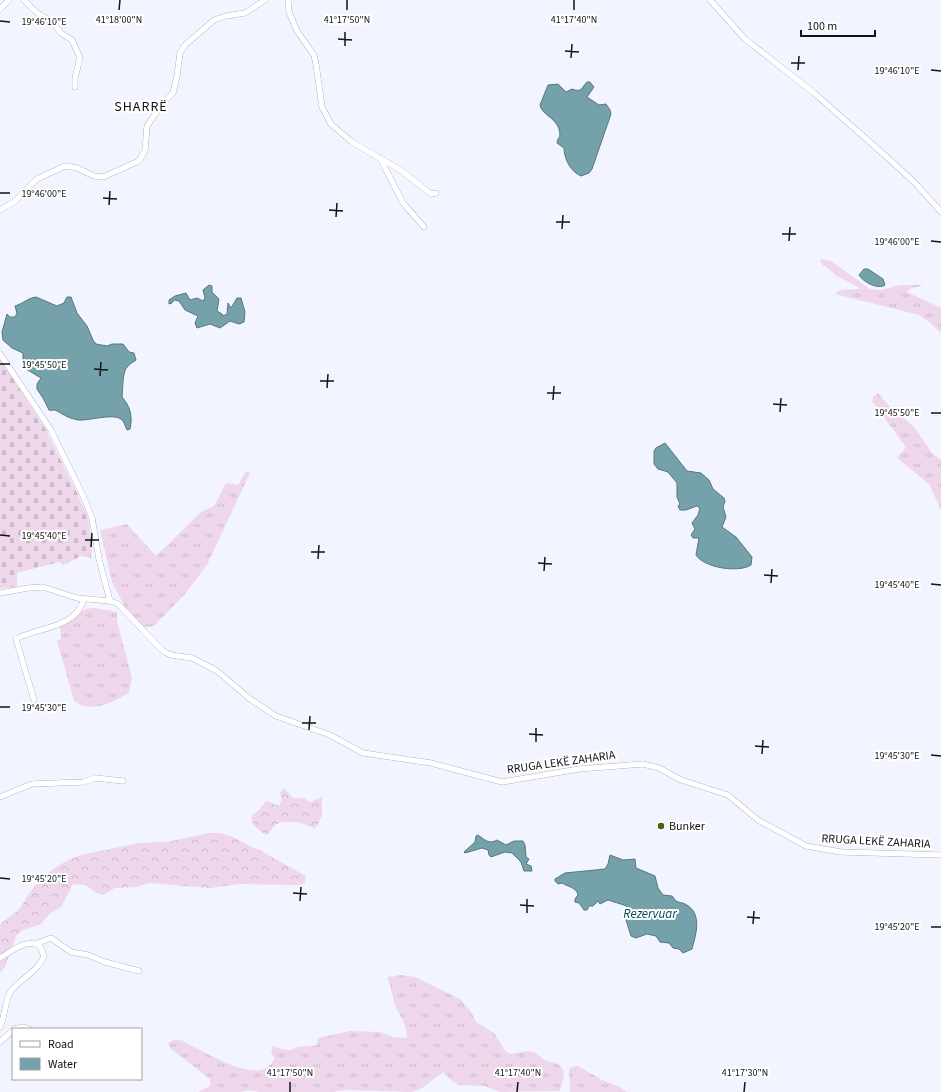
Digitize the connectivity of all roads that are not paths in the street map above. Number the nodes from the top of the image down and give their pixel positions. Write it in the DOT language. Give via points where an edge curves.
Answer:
graph roads {
  1 [pos="9,0"];
  2 [pos="24,0"];
  3 [pos="264,0"];
  4 [pos="288,0"];
  5 [pos="710,0"];
  6 [pos="0,9"];
  7 [pos="76,87"];
  8 [pos="381,159"];
  9 [pos="436,193"];
  10 [pos="0,210"];
  11 [pos="941,212"];
  12 [pos="424,227"];
  13 [pos="0,354"];
  14 [pos="0,593"];
  15 [pos="84,599"];
  16 [pos="110,600"];
  17 [pos="34,700"];
  18 [pos="123,781"];
  19 [pos="0,797"];
  20 [pos="941,854"];
  21 [pos="36,944"];
  22 [pos="0,958"];
  23 [pos="139,971"];
  24 [pos="0,1027"];
  25 [pos="12,1030"];
  26 [pos="0,1042"];
  1 -- 6 [label="street"];
  2 -- 7 [label="street" via="72,40 80,58"];
  3 -- 10 [label="street" via="245,13 214,20 185,45 180,53 172,93 147,126 145,151 139,161 103,178 65,166 37,179 14,202"];
  4 -- 8 [label="street" via="289,12 297,31 314,55 320,95 331,124 352,142"];
  5 -- 11 [label="street" via="745,39 814,93 888,158"];
  8 -- 9 [label="street" via="402,171 431,194"];
  8 -- 12 [label="street" via="403,203"];
  13 -- 16 [label="street" via="51,430 85,500 92,518"];
  14 -- 15 [label="street" via="43,587"];
  15 -- 16 [label="street"];
  15 -- 17 [label="street" via="80,609 69,619 16,639"];
  16 -- 20 [label="street, RRUGA LEKË ZAHARIA" via="123,608 163,651 204,664 276,716 330,734 363,753 431,763 502,782 579,769 643,764 659,768 681,780 728,795 758,820 806,846 841,852"];
  18 -- 19 [label="street" via="96,778 83,782 32,784"];
  21 -- 22 [label="street" via="20,946"];
  21 -- 23 [label="street" via="51,938 71,952"];
  21 -- 24 [label="street" via="43,950 41,964 10,992"];
  25 -- 26 [label="street"];
}
